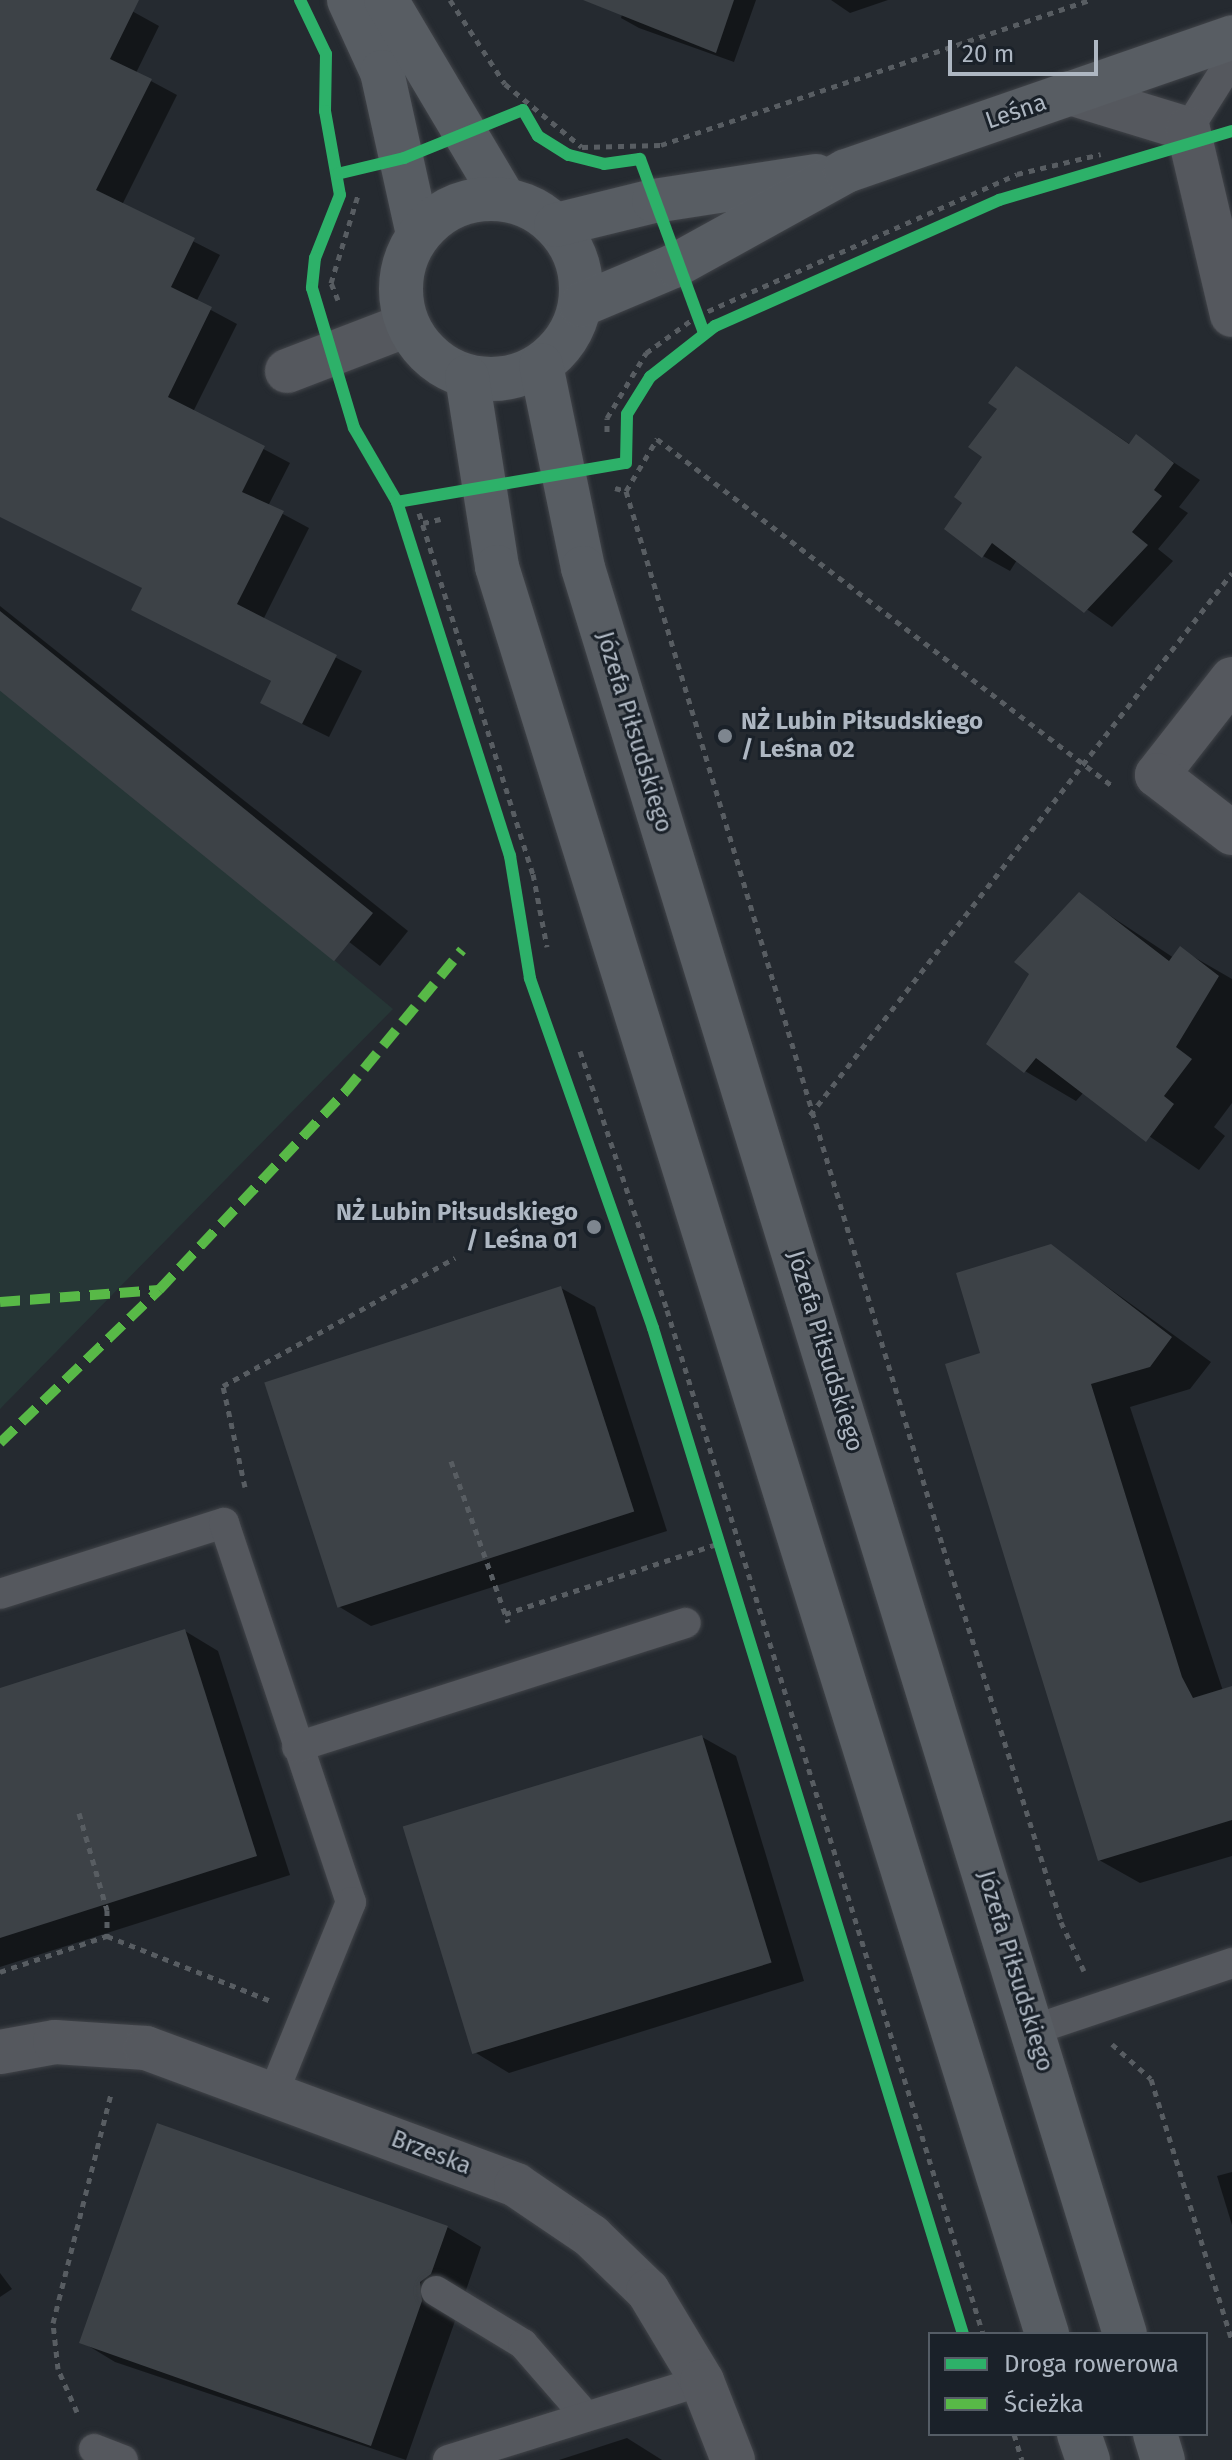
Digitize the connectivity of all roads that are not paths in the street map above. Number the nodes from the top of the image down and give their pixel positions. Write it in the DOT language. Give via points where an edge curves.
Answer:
graph roads {
  1 [pos="349,0"];
  2 [pos="386,0"];
  3 [pos="1232,37"];
  4 [pos="1232,59"];
  5 [pos="1070,93"];
  6 [pos="1188,129"];
  7 [pos="846,171"];
  8 [pos="504,199"];
  9 [pos="556,225"];
  10 [pos="418,235"];
  11 [pos="581,305"];
  12 [pos="1232,315"];
  13 [pos="407,325"];
  14 [pos="541,365"];
  15 [pos="287,371"];
  16 [pos="467,377"];
  17 [pos="1232,679"];
  18 [pos="1232,833"];
  19 [pos="0,1594"];
  20 [pos="686,1623"];
  21 [pos="297,1747"];
  22 [pos="1232,1963"];
  23 [pos="1033,2030"];
  24 [pos="0,2052"];
  25 [pos="274,2092"];
  26 [pos="436,2291"];
  27 [pos="1046,2332"];
  28 [pos="1124,2332"];
  29 [pos="702,2381"];
  30 [pos="585,2415"];
  31 [pos="1080,2436"];
  32 [pos="1156,2436"];
  33 [pos="94,2449"];
  34 [pos="123,2460"];
  35 [pos="448,2460"];
  36 [pos="733,2460"];
  37 [pos="1088,2460"];
  38 [pos="1163,2460"];
  1 -- 10 [label="street" via="382,72"];
  2 -- 8 [label="street"];
  3 -- 5 [label="street, Leśna"];
  4 -- 6 [label="lane"];
  5 -- 6 [label="street"];
  5 -- 7 [label="street, Leśna"];
  6 -- 12 [label="street"];
  7 -- 9 [label="street, Leśna" via="654,201"];
  7 -- 11 [label="street, Leśna" via="676,265"];
  8 -- 9 [label="street"];
  8 -- 10 [label="street" via="456,205"];
  9 -- 11 [label="street" via="581,276"];
  10 -- 13 [label="street" via="400,294"];
  11 -- 14 [label="street" via="560,349"];
  13 -- 15 [label="street"];
  13 -- 16 [label="street" via="421,348"];
  14 -- 16 [label="street" via="518,376"];
  14 -- 23 [label="street, Józefa Piłsudskiego" via="583,568"];
  16 -- 27 [label="street" via="465,502 501,583"];
  17 -- 18 [label="street" via="1140,785"];
  19 -- 21 [label="lane" via="224,1523"];
  20 -- 21 [label="lane"];
  21 -- 25 [label="lane" via="351,1902"];
  22 -- 23 [label="lane"];
  23 -- 28 [label="street, Józefa Piłsudskiego"];
  24 -- 25 [label="street, Brzeska" via="55,2042 123,2047"];
  25 -- 29 [label="street, Brzeska" via="516,2185 591,2236 648,2291"];
  26 -- 30 [label="lane" via="466,2303 523,2344"];
  29 -- 30 [label="lane"];
  29 -- 36 [label="street, Brzeska"];
  30 -- 35 [label="lane"];
  31 -- 37 [label="street"];
  32 -- 38 [label="street"];
  33 -- 34 [label="lane"];
}
